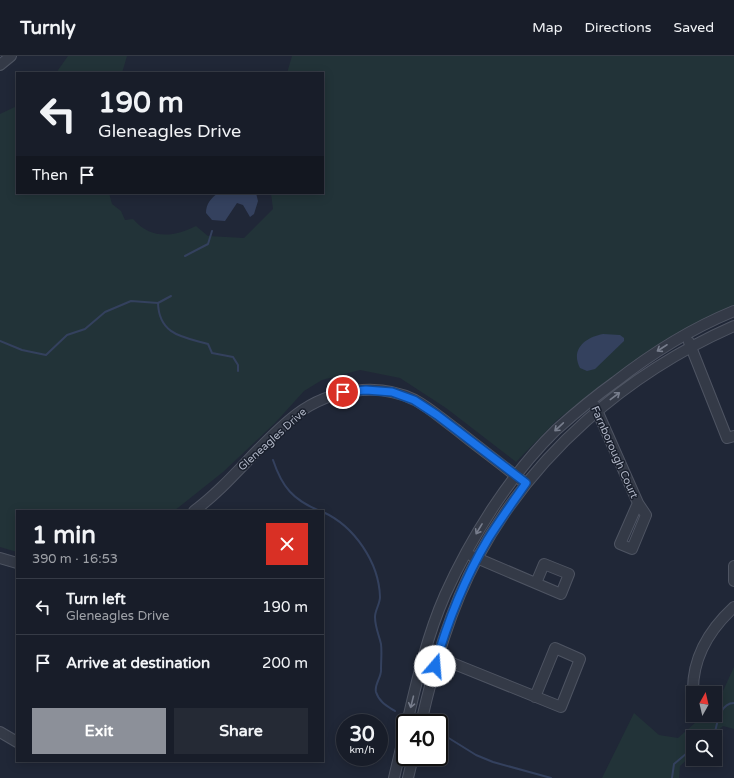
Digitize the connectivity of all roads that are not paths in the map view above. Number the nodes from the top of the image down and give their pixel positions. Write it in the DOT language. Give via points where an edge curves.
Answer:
graph roads {
  1 [pos="11,56"];
  2 [pos="0,65"];
  3 [pos="734,311"];
  4 [pos="734,326"];
  5 [pos="686,334"];
  6 [pos="691,347"];
  7 [pos="591,400"];
  8 [pos="598,410"];
  9 [pos="734,436"];
  10 [pos="516,476"];
  11 [pos="526,483"];
  12 [pos="638,503"];
  13 [pos="195,510"];
  14 [pos="466,553"];
  15 [pos="0,558"];
  16 [pos="477,559"];
  17 [pos="16,563"];
  18 [pos="734,566"];
  19 [pos="734,581"];
  20 [pos="536,583"];
  21 [pos="734,607"];
  22 [pos="425,652"];
  23 [pos="437,657"];
  24 [pos="693,686"];
  25 [pos="535,697"];
  26 [pos="409,714"];
  27 [pos="423,714"];
  28 [pos="0,732"];
  29 [pos="16,741"];
  30 [pos="397,766"];
  31 [pos="411,766"];
  32 [pos="394,778"];
  33 [pos="408,778"];
  1 -- 2 [label="street"];
  3 -- 5 [label="street"];
  4 -- 6 [label="street"];
  5 -- 6 [label="street"];
  5 -- 7 [label="street, one-way" via="648,357"];
  8 -- 6 [label="street, one-way" via="650,371"];
  6 -- 9 [label="street" via="727,438"];
  7 -- 8 [label="street, Farnborough Court"];
  7 -- 10 [label="street, one-way" via="555,432"];
  8 -- 11 [label="street" via="562,443"];
  8 -- 12 [label="street, Farnborough Court"];
  10 -- 11 [label="street, Gleneagles Drive"];
  10 -- 13 [label="street, Gleneagles Drive" via="414,400 392,392 356,391 327,397 297,414"];
  10 -- 14 [label="street, one-way"];
  11 -- 16 [label="street"];
  14 -- 16 [label="street"];
  14 -- 22 [label="street" via="444,597"];
  15 -- 17 [label="street"];
  16 -- 20 [label="street"];
  16 -- 23 [label="street"];
  18 -- 19 [label="street"];
  21 -- 24 [label="street" via="717,622 708,636 692,675"];
  22 -- 23 [label="street"];
  22 -- 26 [label="street, one-way"];
  23 -- 25 [label="street"];
  23 -- 27 [label="street"];
  25 -- 25 [label="street" via="555,648 580,659 561,708"];
  28 -- 29 [label="street"];
  30 -- 32 [label="street"];
  31 -- 33 [label="street"];
}
